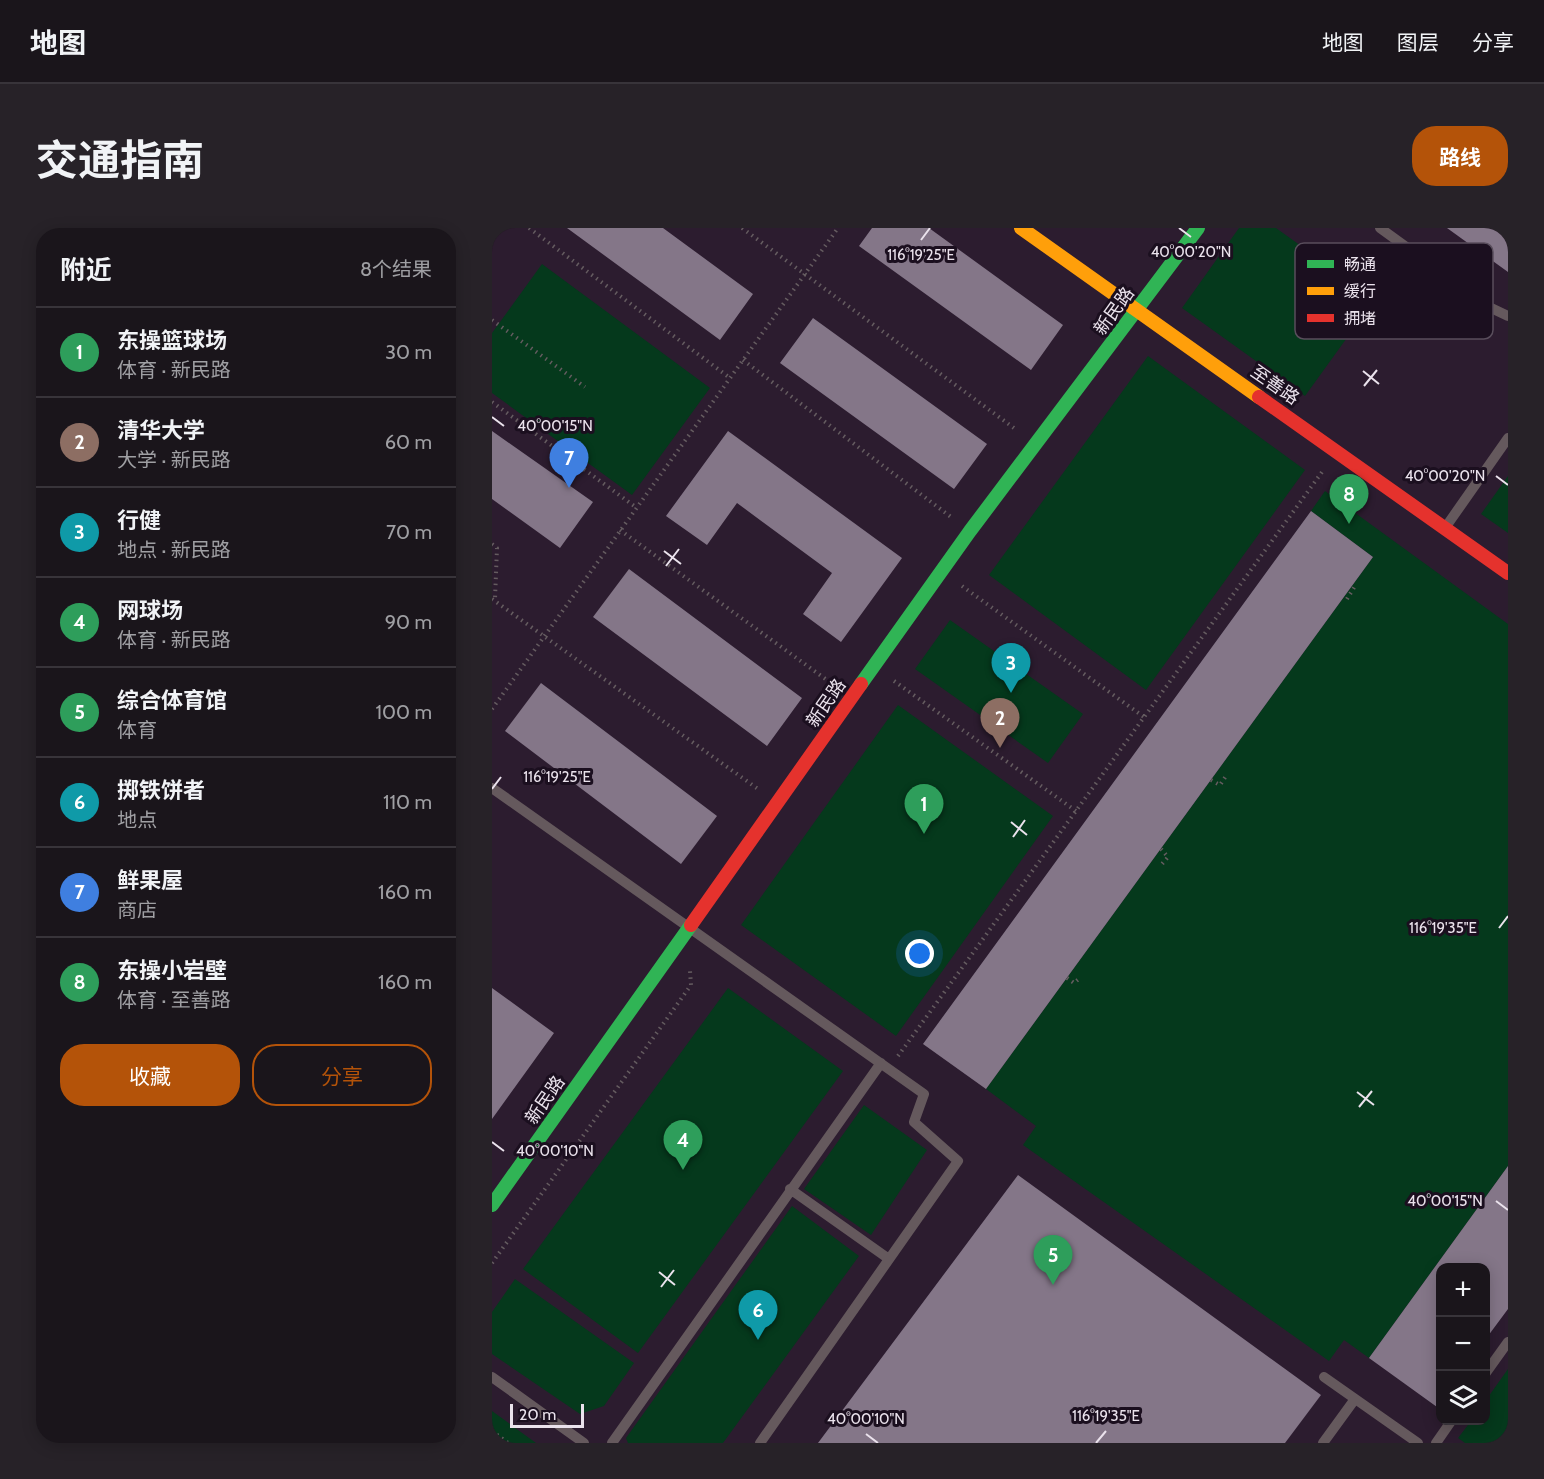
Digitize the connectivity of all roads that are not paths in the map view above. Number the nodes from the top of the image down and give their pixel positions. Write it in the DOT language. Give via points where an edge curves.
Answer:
graph roads {
  1 [pos="1022,228"];
  2 [pos="1198,228"];
  3 [pos="1380,228"];
  4 [pos="1401,243"];
  5 [pos="1137,309"];
  6 [pos="1493,309"];
  7 [pos="1508,316"];
  8 [pos="1508,438"];
  9 [pos="1445,528"];
  10 [pos="1508,573"];
  11 [pos="492,788"];
  12 [pos="689,927"];
  13 [pos="881,1063"];
  14 [pos="790,1189"];
  15 [pos="492,1205"];
  16 [pos="889,1259"];
  17 [pos="1508,1342"];
  18 [pos="1487,1371"];
  19 [pos="492,1377"];
  20 [pos="1324,1377"];
  21 [pos="1355,1399"];
  22 [pos="1449,1425"];
  23 [pos="584,1443"];
  24 [pos="612,1443"];
  25 [pos="760,1443"];
  26 [pos="1323,1443"];
  27 [pos="1418,1443"];
  28 [pos="1436,1443"];
  1 -- 5 [label="street, 至善路"];
  2 -- 5 [label="street, 新民路"];
  3 -- 4 [label="lane"];
  5 -- 9 [label="street, 至善路"];
  5 -- 12 [label="street, 新民路" via="970,531"];
  6 -- 7 [label="lane"];
  8 -- 9 [label="lane"];
  9 -- 10 [label="street, 至善路"];
  11 -- 12 [label="lane"];
  12 -- 13 [label="lane"];
  12 -- 15 [label="street, 新民路"];
  13 -- 14 [label="lane"];
  13 -- 16 [label="lane" via="924,1094 914,1122 958,1161"];
  14 -- 16 [label="lane"];
  14 -- 24 [label="lane"];
  16 -- 25 [label="lane"];
  17 -- 18 [label="lane"];
  19 -- 23 [label="lane"];
  20 -- 21 [label="lane"];
  21 -- 26 [label="lane"];
  21 -- 27 [label="lane"];
  22 -- 28 [label="lane"];
}
